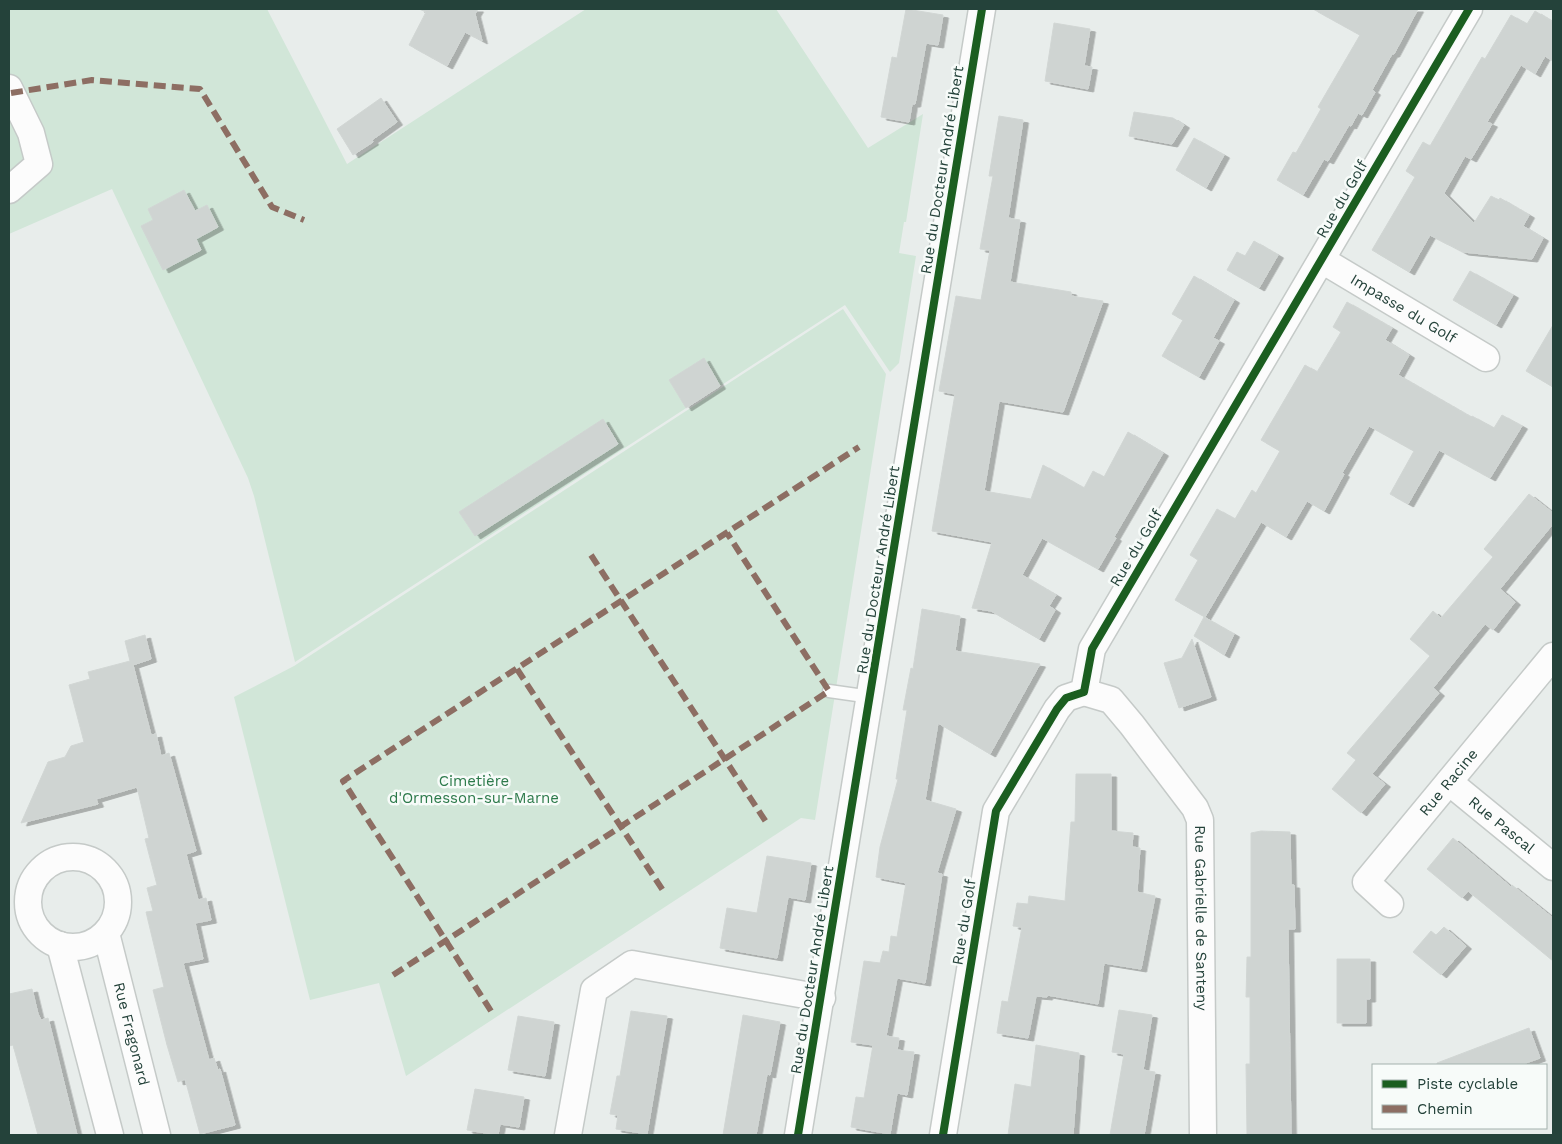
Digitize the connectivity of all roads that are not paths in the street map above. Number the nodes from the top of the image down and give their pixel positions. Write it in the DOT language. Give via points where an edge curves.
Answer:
graph roads {
  1 [pos="982,9"];
  2 [pos="1463,13"];
  3 [pos="9,88"];
  4 [pos="9,190"];
  5 [pos="1322,260"];
  6 [pos="1486,358"];
  7 [pos="1553,656"];
  8 [pos="829,691"];
  9 [pos="1084,692"];
  10 [pos="871,697"];
  11 [pos="1449,782"];
  12 [pos="1553,867"];
  13 [pos="1390,904"];
  14 [pos="106,933"];
  15 [pos="60,945"];
  16 [pos="822,998"];
  17 [pos="110,1135"];
  18 [pos="158,1135"];
  19 [pos="568,1135"];
  20 [pos="798,1135"];
  21 [pos="943,1135"];
  22 [pos="1203,1135"];
  1 -- 10 [label="street, Rue du Docteur André Libert"];
  2 -- 5 [label="street, Rue du Golf"];
  3 -- 4 [label="street" via="31,133 39,164"];
  5 -- 6 [label="street, Impasse du Golf"];
  5 -- 9 [label="street, Rue du Golf" via="1092,649"];
  7 -- 11 [label="street, Rue Racine"];
  8 -- 10 [label="lane"];
  9 -- 21 [label="street, Rue du Golf" via="1066,698 1057,709 996,811"];
  9 -- 22 [label="street, Rue Gabrielle de Santeny" via="1111,700 1195,808 1200,820"];
  10 -- 16 [label="street, Rue du Docteur André Libert"];
  11 -- 12 [label="street, Rue Pascal"];
  11 -- 13 [label="street, Rue Racine" via="1366,882"];
  14 -- 15 [label="street" via="76,947"];
  14 -- 15 [label="street" via="116,914 118,896 111,877 88,859 70,856 49,863 38,872 28,891 32,922 44,937"];
  14 -- 18 [label="street, Rue Fragonard"];
  15 -- 17 [label="street"];
  16 -- 19 [label="street" via="632,964 594,990"];
  16 -- 20 [label="street, Rue du Docteur André Libert"];
}
